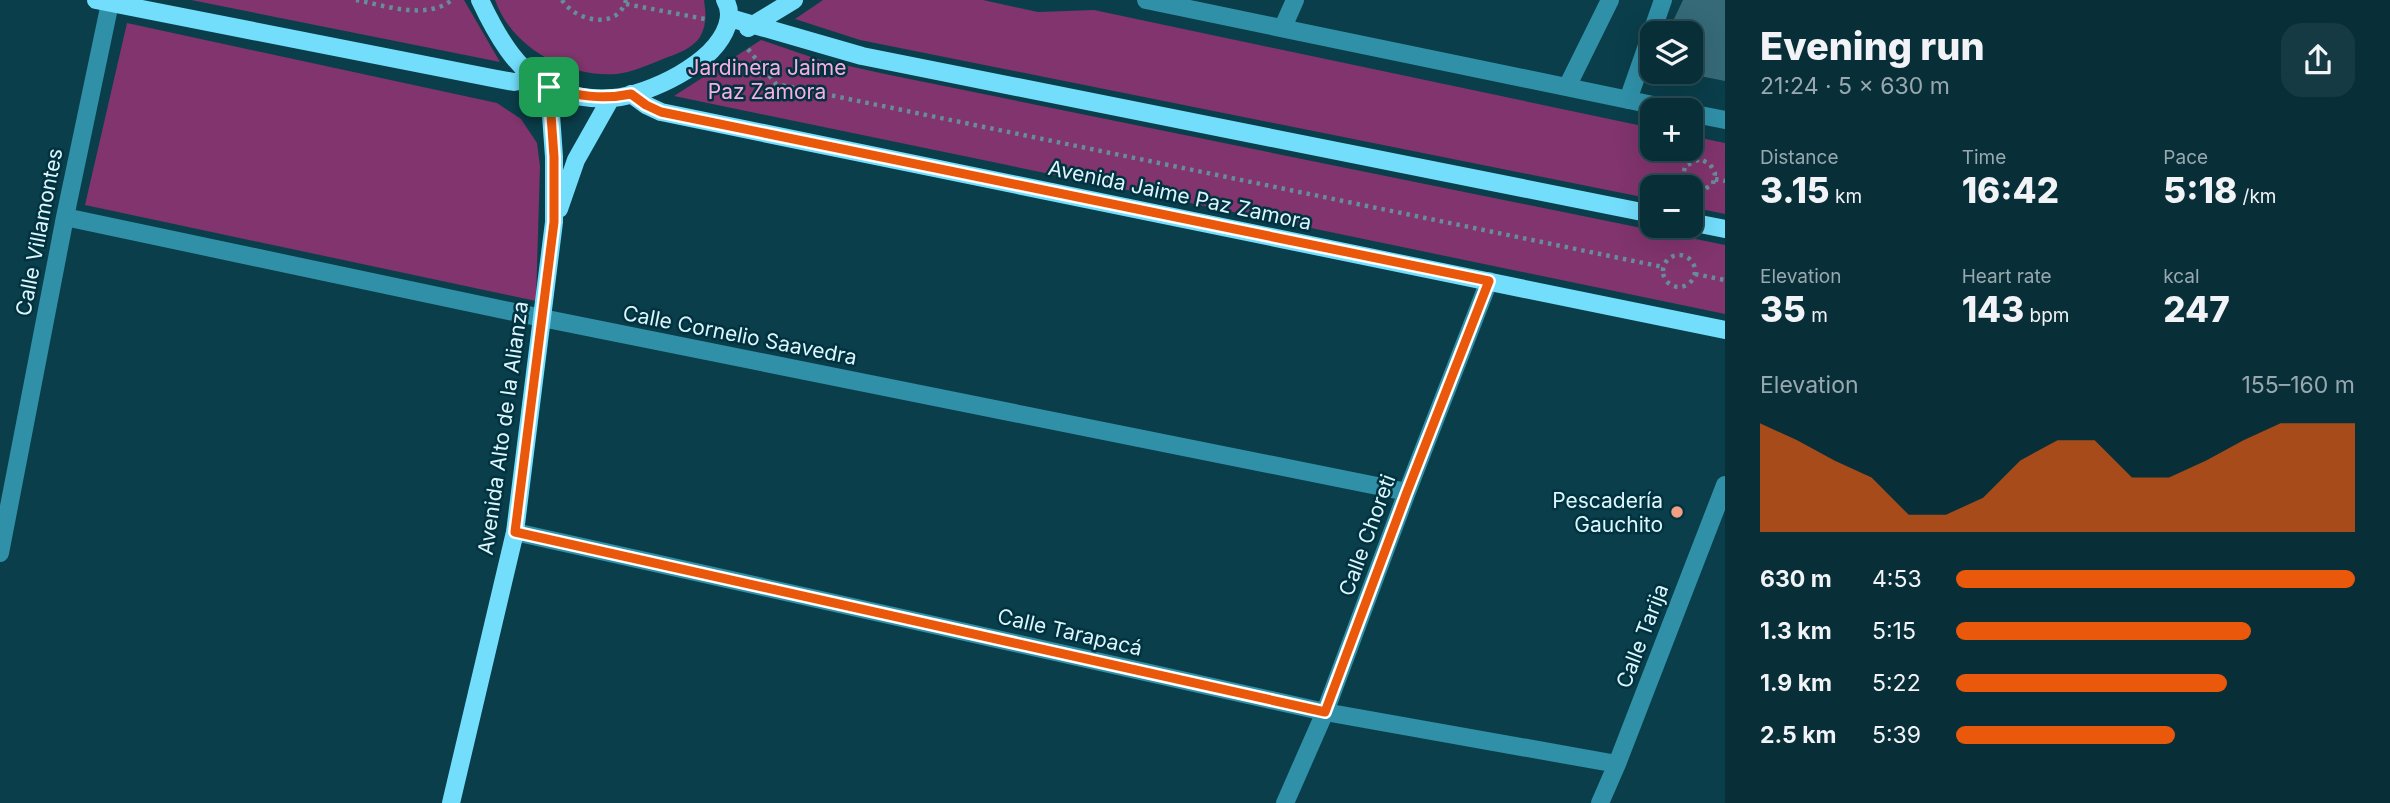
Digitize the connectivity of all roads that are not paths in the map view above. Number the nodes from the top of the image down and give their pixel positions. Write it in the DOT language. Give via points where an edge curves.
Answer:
graph roads {
  1 [pos="480,0"];
  2 [pos="794,0"];
  3 [pos="1146,0"];
  4 [pos="1296,0"];
  5 [pos="1610,0"];
  6 [pos="1663,0"];
  7 [pos="103,1"];
  8 [pos="729,6"];
  9 [pos="755,24"];
  10 [pos="1283,27"];
  11 [pos="717,44"];
  12 [pos="543,83"];
  13 [pos="1567,87"];
  14 [pos="631,94"];
  15 [pos="611,98"];
  16 [pos="1628,100"];
  17 [pos="1640,102"];
  18 [pos="1703,116"];
  19 [pos="1725,120"];
  20 [pos="1640,212"];
  21 [pos="65,217"];
  22 [pos="554,222"];
  23 [pos="1703,225"];
  24 [pos="1725,229"];
  25 [pos="1489,281"];
  26 [pos="541,318"];
  27 [pos="1725,330"];
  28 [pos="1725,485"];
  29 [pos="1407,492"];
  30 [pos="515,532"];
  31 [pos="0,553"];
  32 [pos="1325,712"];
  33 [pos="1617,764"];
  34 [pos="451,803"];
  35 [pos="1285,803"];
  36 [pos="1600,803"];
  1 -- 12 [label="main road" via="521,67"];
  2 -- 9 [label="main road"];
  3 -- 10 [label="street"];
  4 -- 10 [label="street"];
  5 -- 13 [label="street"];
  6 -- 16 [label="street"];
  7 -- 12 [label="main road" via="492,78"];
  7 -- 21 [label="street, Calle Villamontes"];
  8 -- 9 [label="main road"];
  8 -- 11 [label="main road" via="725,31"];
  9 -- 11 [label="main road"];
  9 -- 20 [label="main road" via="862,56"];
  10 -- 13 [label="street"];
  11 -- 14 [label="main road" via="685,71"];
  12 -- 15 [label="main road" via="576,96"];
  12 -- 22 [label="main road, Avenida Alto de la Alianza" via="554,157"];
  13 -- 16 [label="street"];
  14 -- 15 [label="main road"];
  14 -- 25 [label="main road, Avenida Jaime Paz Zamora" via="661,112"];
  15 -- 22 [label="main road, Avenida Alto de la Alianza" via="576,160"];
  16 -- 17 [label="street"];
  18 -- 19 [label="street"];
  21 -- 26 [label="street, Calle Cornelio Saavedra"];
  21 -- 31 [label="street, Calle Villamontes"];
  22 -- 26 [label="main road, Avenida Alto de la Alianza"];
  23 -- 24 [label="main road"];
  25 -- 27 [label="main road, Avenida Jaime Paz Zamora"];
  25 -- 29 [label="street, Calle Choreti"];
  26 -- 29 [label="street, Calle Cornelio Saavedra"];
  26 -- 30 [label="main road, Avenida Alto de la Alianza"];
  28 -- 33 [label="street, Calle Tarija"];
  29 -- 32 [label="street, Calle Choreti"];
  30 -- 32 [label="street, Calle Tarapacá"];
  30 -- 34 [label="main road, Avenida Alto de la Alianza"];
  32 -- 33 [label="street, Calle Tarapacá"];
  32 -- 35 [label="street, Calle Choreti"];
  33 -- 36 [label="street, Calle Tarija"];
}
